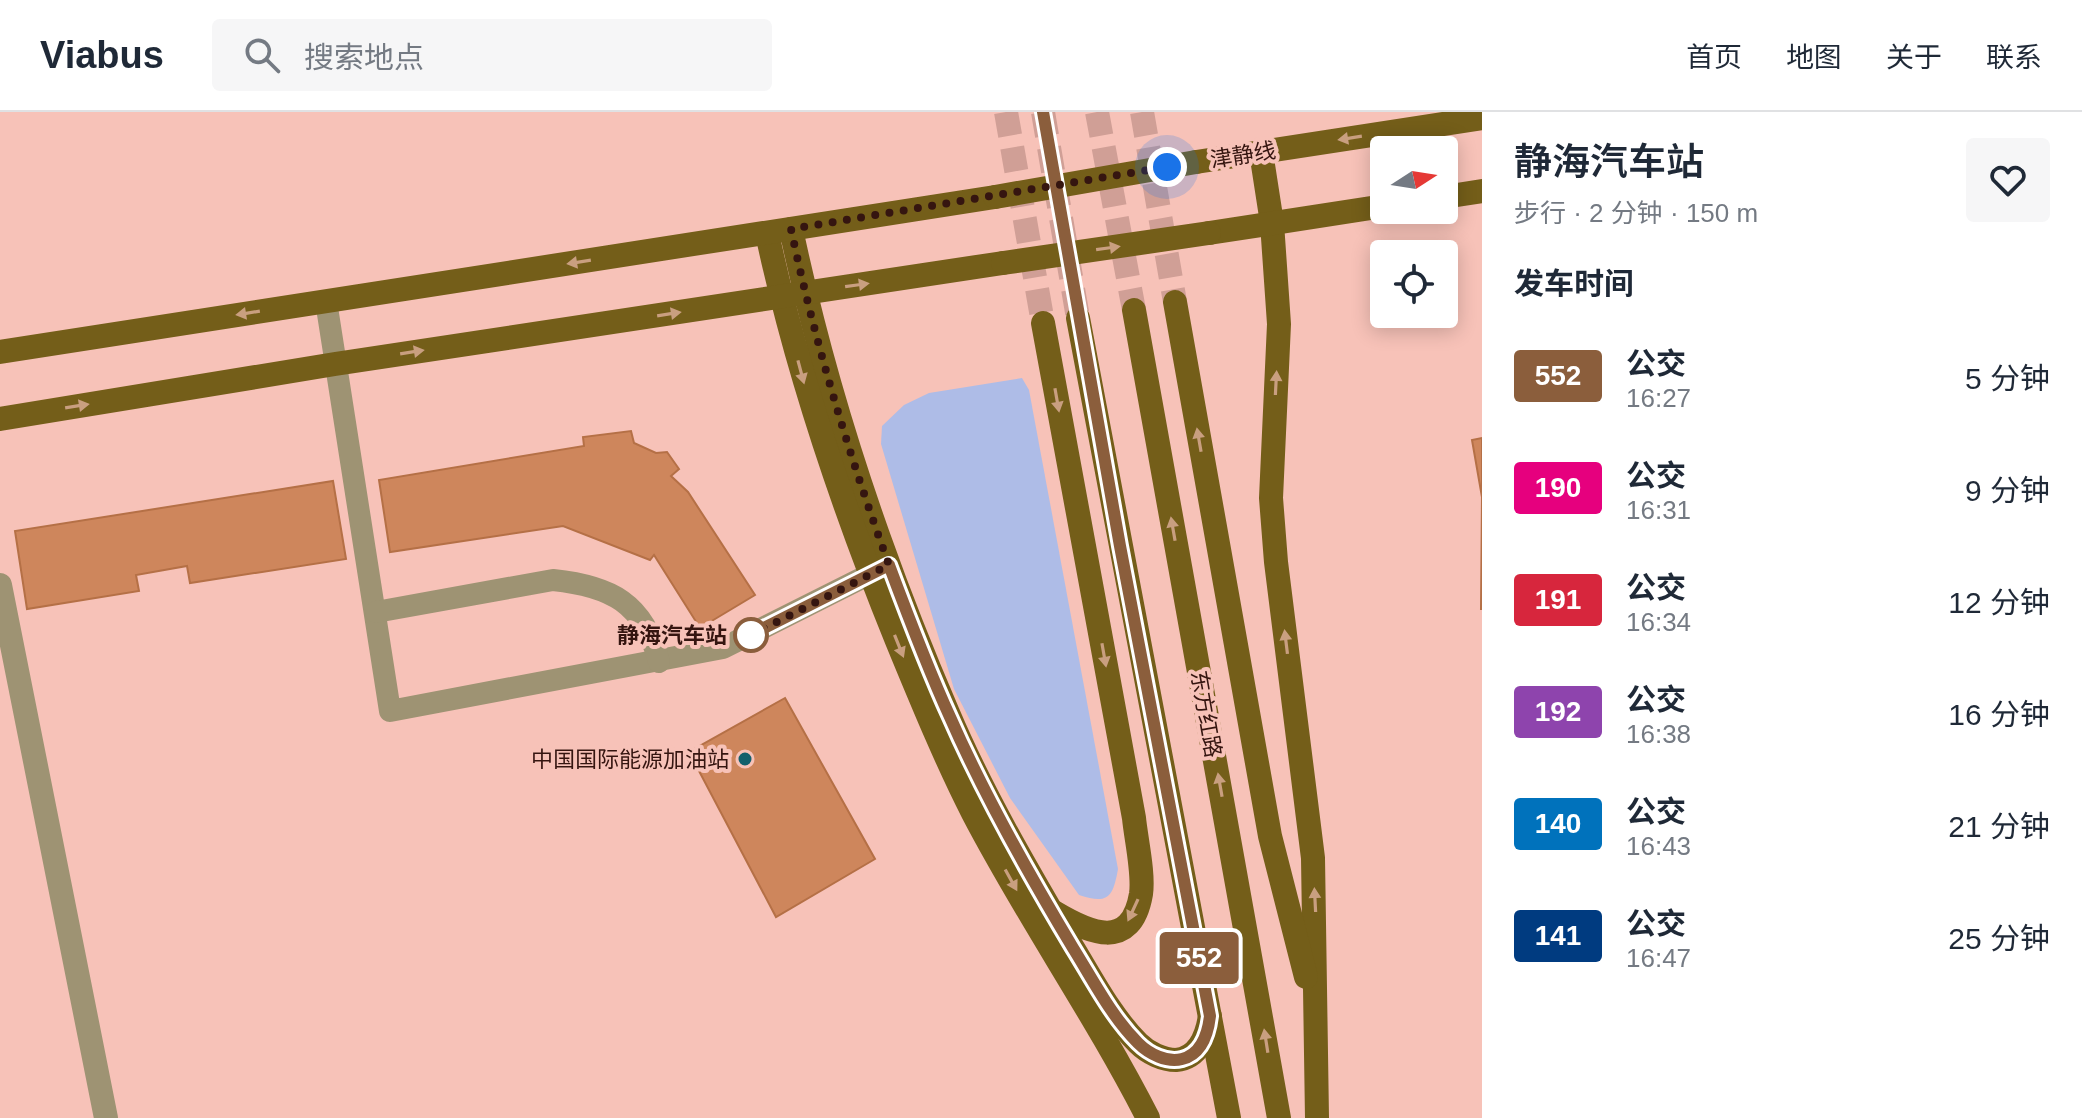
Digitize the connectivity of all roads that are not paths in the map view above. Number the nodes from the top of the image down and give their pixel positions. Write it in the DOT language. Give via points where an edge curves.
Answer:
graph roads {
  1 [pos="1482,118"];
  2 [pos="1261,152"];
  3 [pos="1482,191"];
  4 [pos="1458,195"];
  5 [pos="1370,208"];
  6 [pos="1272,223"];
  7 [pos="779,231"];
  8 [pos="792,295"];
  9 [pos="326,301"];
  10 [pos="1175,302"];
  11 [pos="1134,310"];
  12 [pos="1078,318"];
  13 [pos="1043,323"];
  14 [pos="0,352"];
  15 [pos="335,364"];
  16 [pos="0,419"];
  17 [pos="879,569"];
  18 [pos="0,585"];
  19 [pos="376,612"];
  20 [pos="659,662"];
  21 [pos="1051,910"];
  22 [pos="1314,1011"];
  23 [pos="1210,1016"];
  24 [pos="106,1118"];
  25 [pos="1148,1118"];
  26 [pos="1229,1118"];
  27 [pos="1279,1118"];
  28 [pos="1317,1118"];
  1 -- 2 [label="main road, 津静线, one-way"];
  2 -- 6 [label="main road"];
  2 -- 7 [label="main road, 津静线, bridge"];
  3 -- 4 [label="main road"];
  5 -- 6 [label="main road"];
  8 -- 6 [label="main road, one-way, bridge"];
  22 -- 6 [label="main road, one-way" via="1313,858 1271,498 1279,324"];
  7 -- 8 [label="main road"];
  7 -- 9 [label="main road, 津静线, one-way"];
  15 -- 8 [label="main road, one-way"];
  8 -- 17 [label="main road" via="813,416"];
  9 -- 14 [label="main road, 津静线, one-way"];
  9 -- 15 [label="lane"];
  22 -- 10 [label="main road, one-way" via="1270,836"];
  27 -- 11 [label="main road, 东方红路, one-way"];
  12 -- 23 [label="main road"];
  13 -- 21 [label="main road, one-way" via="1134,818 1141,892 1124,927 1107,934 1083,929"];
  16 -- 15 [label="main road, one-way"];
  15 -- 19 [label="lane"];
  17 -- 20 [label="lane" via="723,648"];
  17 -- 21 [label="main road" via="1004,828"];
  17 -- 25 [label="main road, one-way" via="973,812"];
  18 -- 24 [label="street"];
  19 -- 20 [label="lane" via="553,580 581,583 620,600 638,616 652,635"];
  19 -- 20 [label="lane" via="390,711"];
  21 -- 23 [label="main road" via="1119,1020 1156,1056 1188,1057 1208,1033"];
  22 -- 28 [label="main road"];
  23 -- 26 [label="main road"];
}
